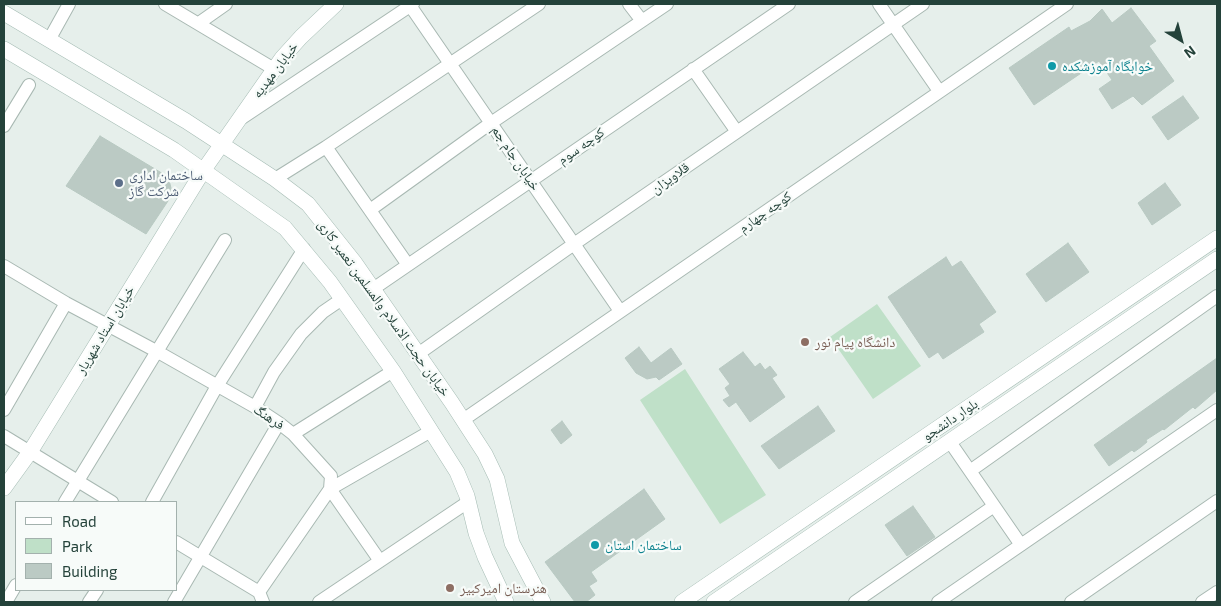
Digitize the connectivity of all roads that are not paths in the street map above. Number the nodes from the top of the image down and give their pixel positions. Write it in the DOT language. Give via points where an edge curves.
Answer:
graph roads {
  1 [pos="69,4"];
  2 [pos="165,4"];
  3 [pos="226,4"];
  4 [pos="336,4"];
  5 [pos="411,4"];
  6 [pos="539,4"];
  7 [pos="629,4"];
  8 [pos="667,4"];
  9 [pos="789,4"];
  10 [pos="879,4"];
  11 [pos="923,4"];
  12 [pos="1067,4"];
  13 [pos="4,13"];
  14 [pos="642,21"];
  15 [pos="198,23"];
  16 [pos="893,24"];
  17 [pos="49,40"];
  18 [pos="4,49"];
  19 [pos="451,64"];
  20 [pos="274,69"];
  21 [pos="692,69"];
  22 [pos="29,85"];
  23 [pos="939,91"];
  24 [pos="238,121"];
  25 [pos="490,124"];
  26 [pos="4,126"];
  27 [pos="736,132"];
  28 [pos="222,144"];
  29 [pos="326,147"];
  30 [pos="202,171"];
  31 [pos="275,179"];
  32 [pos="531,180"];
  33 [pos="370,210"];
  34 [pos="1217,238"];
  35 [pos="225,240"];
  36 [pos="574,244"];
  37 [pos="304,249"];
  38 [pos="1217,259"];
  39 [pos="408,265"];
  40 [pos="4,268"];
  41 [pos="373,289"];
  42 [pos="1217,296"];
  43 [pos="342,299"];
  44 [pos="66,303"];
  45 [pos="620,311"];
  46 [pos="107,326"];
  47 [pos="158,352"];
  48 [pos="418,354"];
  49 [pos="394,371"];
  50 [pos="217,386"];
  51 [pos="255,407"];
  52 [pos="4,410"];
  53 [pos="1217,410"];
  54 [pos="463,420"];
  55 [pos="279,423"];
  56 [pos="431,431"];
  57 [pos="293,434"];
  58 [pos="4,436"];
  59 [pos="950,442"];
  60 [pos="30,452"];
  61 [pos="970,471"];
  62 [pos="78,482"];
  63 [pos="4,488"];
  64 [pos="330,489"];
  65 [pos="66,501"];
  66 [pos="110,501"];
  67 [pos="153,501"];
  68 [pos="1217,501"];
  69 [pos="468,502"];
  70 [pos="994,506"];
  71 [pos="178,543"];
  72 [pos="1021,545"];
  73 [pos="201,557"];
  74 [pos="380,561"];
  75 [pos="15,587"];
  76 [pos="96,591"];
  77 [pos="1217,592"];
  78 [pos="261,597"];
  79 [pos="6,602"];
  80 [pos="90,602"];
  81 [pos="174,602"];
  82 [pos="319,602"];
  83 [pos="506,602"];
  84 [pos="543,602"];
  85 [pos="682,602"];
  86 [pos="714,602"];
  87 [pos="854,602"];
  88 [pos="938,602"];
  89 [pos="1071,602"];
  90 [pos="1202,602"];
  1 -- 17 [label="street"];
  2 -- 15 [label="street"];
  3 -- 15 [label="street"];
  4 -- 20 [label="main road, خیابان مهدیه" via="300,37"];
  5 -- 19 [label="street, خیابان جام جم"];
  5 -- 24 [label="street"];
  6 -- 19 [label="street"];
  7 -- 14 [label="street"];
  8 -- 14 [label="street"];
  9 -- 21 [label="street, کوچه سوم"];
  10 -- 16 [label="street"];
  11 -- 16 [label="street, قلاویزان"];
  12 -- 23 [label="street, کوچه چهارم"];
  13 -- 17 [label="main road, خیابان حجت الاسلام والمسلمین تعمیر کاری"];
  14 -- 25 [label="street"];
  15 -- 20 [label="street"];
  16 -- 23 [label="street"];
  16 -- 27 [label="street, قلاویزان"];
  17 -- 28 [label="main road, خیابان حجت الاسلام والمسلمین تعمیر کاری"];
  18 -- 30 [label="main road, خیابان حجت الاسلام والمسلمین تعمیر کاری" via="174,150"];
  19 -- 25 [label="street, خیابان جام جم"];
  19 -- 29 [label="street"];
  20 -- 24 [label="main road, خیابان مهدیه"];
  21 -- 27 [label="street"];
  21 -- 32 [label="street, کوچه سوم"];
  22 -- 26 [label="street"];
  23 -- 45 [label="street, کوچه چهارم"];
  24 -- 28 [label="main road, خیابان مهدیه"];
  25 -- 32 [label="street, خیابان جام جم"];
  25 -- 33 [label="street"];
  27 -- 36 [label="street, قلاویزان"];
  28 -- 30 [label="main road, خیابان استاد شهریار"];
  28 -- 31 [label="main road, خیابان حجت الاسلام والمسلمین تعمیر کاری"];
  29 -- 31 [label="street"];
  29 -- 33 [label="street"];
  30 -- 37 [label="main road, خیابان حجت الاسلام والمسلمین تعمیر کاری" via="285,228"];
  30 -- 46 [label="main road, خیابان استاد شهریار"];
  31 -- 41 [label="main road, خیابان حجت الاسلام والمسلمین تعمیر کاری" via="308,204"];
  32 -- 36 [label="street, خیابان جام جم"];
  32 -- 39 [label="street, کوچه سوم"];
  33 -- 39 [label="street"];
  34 -- 85 [label="main road, بلوار دانشجو"];
  35 -- 47 [label="street"];
  36 -- 45 [label="street, خیابان جام جم"];
  36 -- 48 [label="street, قلاویزان"];
  37 -- 43 [label="main road, خیابان حجت الاسلام والمسلمین تعمیر کاری"];
  37 -- 50 [label="street"];
  38 -- 59 [label="main road, بلوار دانشجو"];
  39 -- 41 [label="street, کوچه سوم"];
  40 -- 44 [label="street, فرهنگ"];
  41 -- 48 [label="main road, خیابان حجت الاسلام والمسلمین تعمیر کاری"];
  42 -- 61 [label="street"];
  43 -- 49 [label="main road, خیابان حجت الاسلام والمسلمین تعمیر کاری"];
  43 -- 51 [label="street" via="301,334 274,372"];
  44 -- 46 [label="street, فرهنگ"];
  44 -- 52 [label="street"];
  45 -- 54 [label="street, کوچه چهارم"];
  46 -- 47 [label="street, فرهنگ"];
  46 -- 60 [label="main road, خیابان استاد شهریار"];
  47 -- 50 [label="street, فرهنگ"];
  47 -- 62 [label="street"];
  48 -- 54 [label="main road, خیابان حجت الاسلام والمسلمین تعمیر کاری"];
  49 -- 56 [label="main road, خیابان حجت الاسلام والمسلمین تعمیر کاری"];
  49 -- 57 [label="street"];
  50 -- 51 [label="street, فرهنگ"];
  50 -- 67 [label="street"];
  51 -- 55 [label="street, فرهنگ"];
  53 -- 72 [label="street"];
  54 -- 84 [label="main road, خیابان حجت الاسلام والمسلمین تعمیر کاری" via="497,479 512,542"];
  55 -- 57 [label="street, فرهنگ"];
  55 -- 73 [label="street"];
  56 -- 64 [label="street"];
  56 -- 69 [label="main road, خیابان حجت الاسلام والمسلمین تعمیر کاری" via="456,472"];
  57 -- 64 [label="street, فرهنگ" via="331,476"];
  58 -- 60 [label="street"];
  59 -- 61 [label="street"];
  59 -- 86 [label="main road, بلوار دانشجو"];
  60 -- 62 [label="street"];
  60 -- 63 [label="main road, خیابان استاد شهریار"];
  61 -- 70 [label="street"];
  62 -- 65 [label="street"];
  62 -- 66 [label="street"];
  64 -- 74 [label="street, فرهنگ"];
  64 -- 78 [label="street"];
  68 -- 89 [label="street"];
  69 -- 74 [label="street"];
  69 -- 83 [label="main road, خیابان حجت الاسلام والمسلمین تعمیر کاری" via="485,557"];
  70 -- 72 [label="street"];
  70 -- 87 [label="street"];
  71 -- 73 [label="street"];
  72 -- 88 [label="street"];
  73 -- 78 [label="street"];
  73 -- 81 [label="street"];
  74 -- 82 [label="street"];
  75 -- 79 [label="street"];
  76 -- 80 [label="street"];
  77 -- 90 [label="street"];
}
